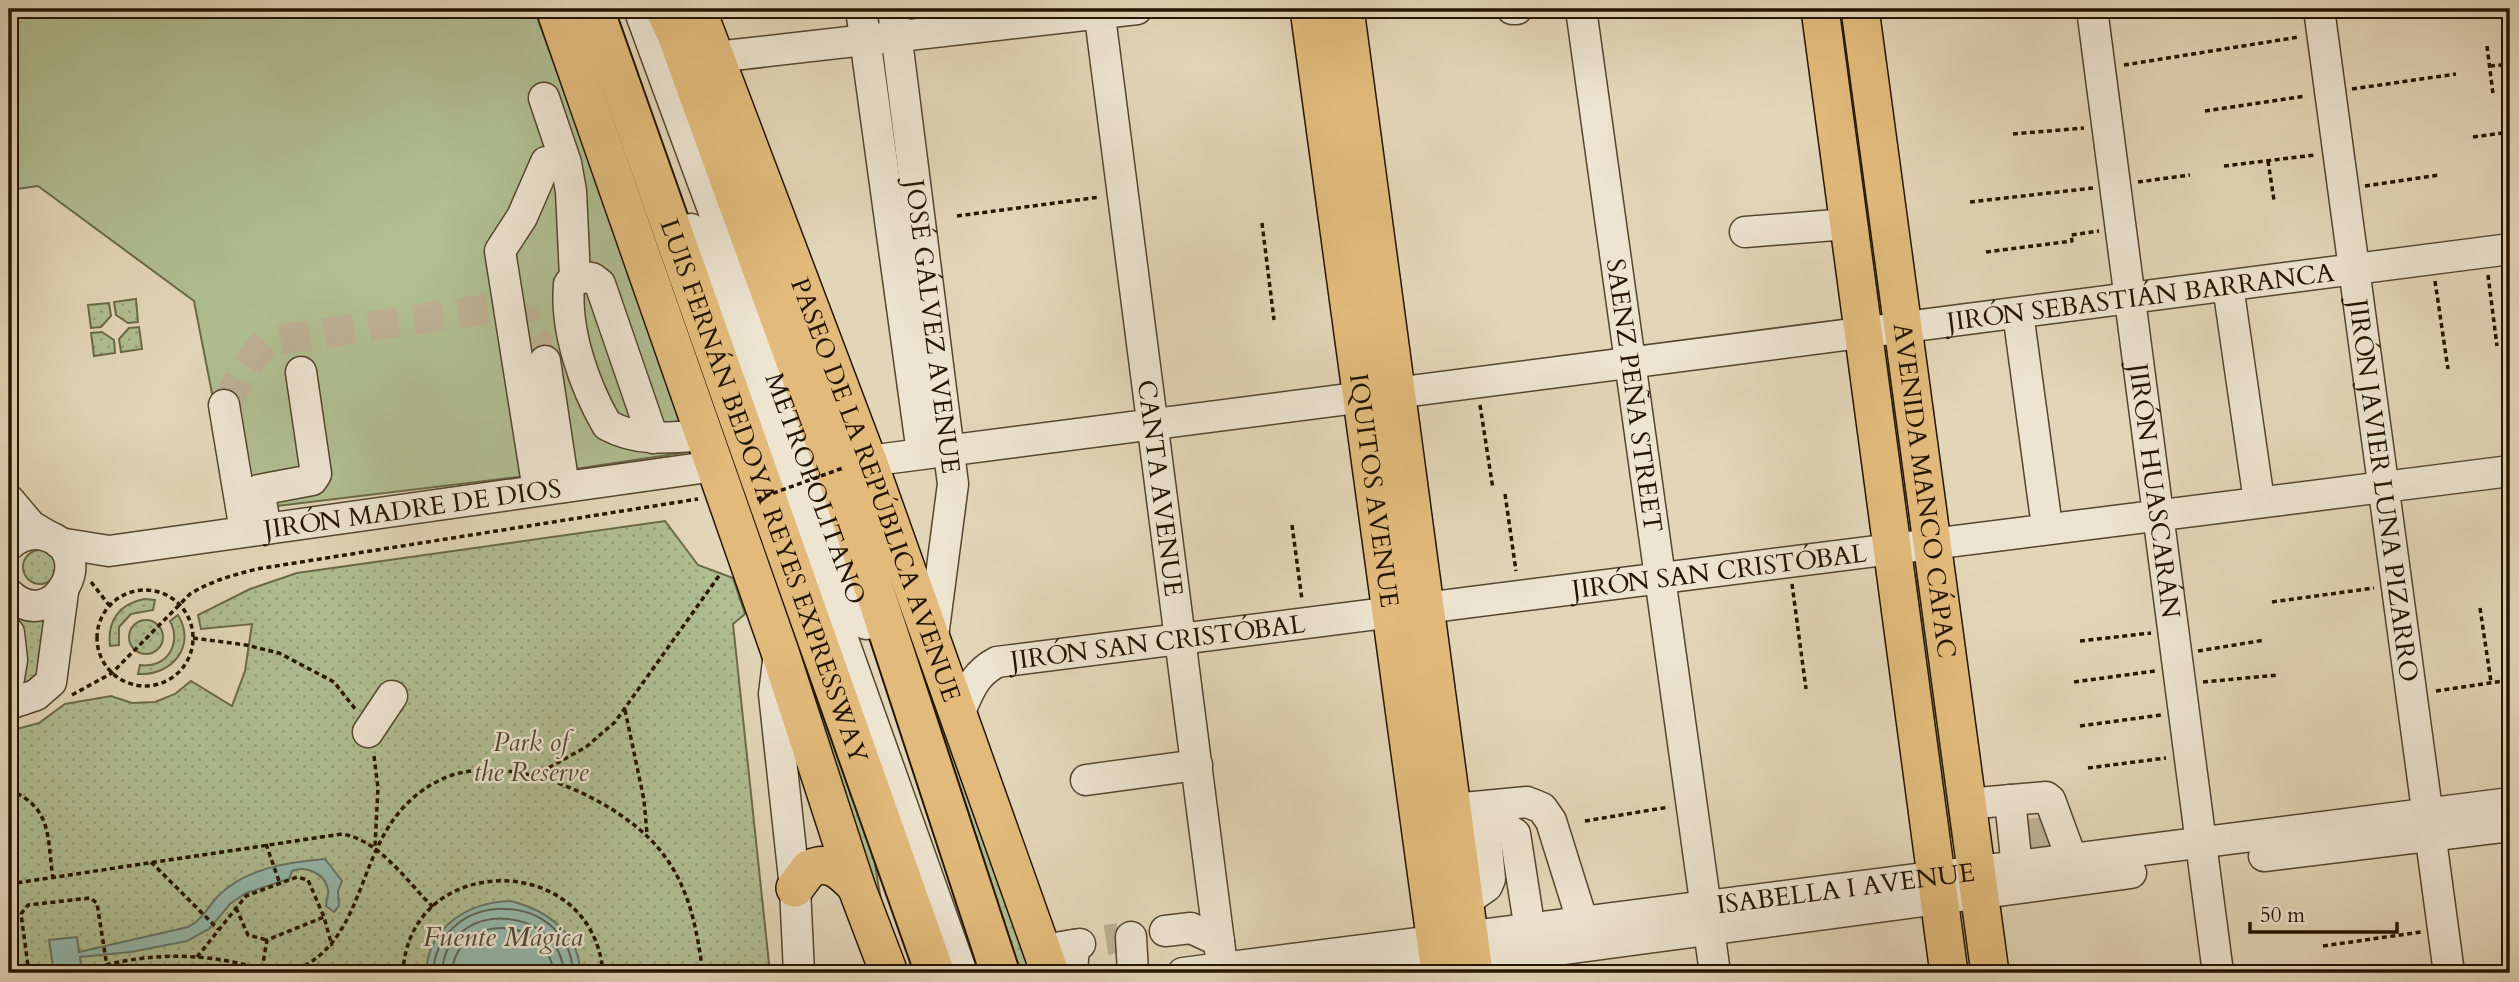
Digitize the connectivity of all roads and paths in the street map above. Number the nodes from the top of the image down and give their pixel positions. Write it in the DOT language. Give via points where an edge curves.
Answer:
graph roads {
  1 [pos="555,9"];
  2 [pos="594,9"];
  3 [pos="611,9"];
  4 [pos="639,9"];
  5 [pos="861,9"];
  6 [pos="1137,9"];
  7 [pos="1310,9"];
  8 [pos="1345,9"];
  9 [pos="1581,9"];
  10 [pos="1820,9"];
  11 [pos="1860,9"];
  12 [pos="2092,9"];
  13 [pos="2483,9"];
  14 [pos="1100,11"];
  15 [pos="2464,12"];
  16 [pos="678,15"];
  17 [pos="2320,21"];
  18 [pos="895,23"];
  19 [pos="865,41"];
  20 [pos="2487,46"];
  21 [pos="716,57"];
  22 [pos="2510,64"];
  23 [pos="2490,66"];
  24 [pos="2100,69"];
  25 [pos="2456,74"];
  26 [pos="2330,92"];
  27 [pos="2493,94"];
  28 [pos="544,98"];
  29 [pos="2205,111"];
  30 [pos="2107,126"];
  31 [pos="2510,132"];
  32 [pos="2013,134"];
  33 [pos="2473,137"];
  34 [pos="2338,152"];
  35 [pos="2268,161"];
  36 [pos="546,162"];
  37 [pos="2224,166"];
  38 [pos="2190,175"];
  39 [pos="2439,175"];
  40 [pos="2115,185"];
  41 [pos="2343,189"];
  42 [pos="1123,194"];
  43 [pos="2274,200"];
  44 [pos="1970,202"];
  45 [pos="957,216"];
  46 [pos="1262,223"];
  47 [pos="1848,224"];
  48 [pos="2120,228"];
  49 [pos="1745,232"];
  50 [pos="2497,251"];
  51 [pos="1986,252"];
  52 [pos="2432,259"];
  53 [pos="2354,269"];
  54 [pos="575,277"];
  55 [pos="2228,286"];
  56 [pos="2130,298"];
  57 [pos="2018,313"];
  58 [pos="1274,320"];
  59 [pos="1903,328"];
  60 [pos="1863,332"];
  61 [pos="2497,346"];
  62 [pos="545,361"];
  63 [pos="1631,362"];
  64 [pos="2448,369"];
  65 [pos="301,372"];
  66 [pos="1476,383"];
  67 [pos="1380,395"];
  68 [pos="224,405"];
  69 [pos="1153,424"];
  70 [pos="653,438"];
  71 [pos="936,451"];
  72 [pos="856,464"];
  73 [pos="2510,471"];
  74 [pos="725,474"];
  75 [pos="2257,487"];
  76 [pos="2383,487"];
  77 [pos="551,489"];
  78 [pos="1493,489"];
  79 [pos="1505,494"];
  80 [pos="9,500"];
  81 [pos="2045,512"];
  82 [pos="2157,515"];
  83 [pos="1292,525"];
  84 [pos="256,530"];
  85 [pos="54,540"];
  86 [pos="9,545"];
  87 [pos="1932,545"];
  88 [pos="1892,549"];
  89 [pos="109,551"];
  90 [pos="1789,562"];
  91 [pos="721,573"];
  92 [pos="1661,578"];
  93 [pos="71,580"];
  94 [pos="2396,585"];
  95 [pos="9,594"];
  96 [pos="1519,596"];
  97 [pos="2272,602"];
  98 [pos="179,604"];
  99 [pos="109,605"];
  100 [pos="2480,608"];
  101 [pos="1408,610"];
  102 [pos="1305,623"];
  103 [pos="9,633"];
  104 [pos="194,638"];
  105 [pos="1180,639"];
  106 [pos="2265,640"];
  107 [pos="2080,641"];
  108 [pos="932,644"];
  109 [pos="779,649"];
  110 [pos="2178,670"];
  111 [pos="112,673"];
  112 [pos="2278,675"];
  113 [pos="9,678"];
  114 [pos="2510,680"];
  115 [pos="2074,682"];
  116 [pos="2491,683"];
  117 [pos="1806,689"];
  118 [pos="2411,694"];
  119 [pos="393,696"];
  120 [pos="62,700"];
  121 [pos="9,704"];
  122 [pos="625,710"];
  123 [pos="959,714"];
  124 [pos="2080,726"];
  125 [pos="368,732"];
  126 [pos="2189,755"];
  127 [pos="1196,765"];
  128 [pos="2088,768"];
  129 [pos="534,776"];
  130 [pos="1086,780"];
  131 [pos="9,790"];
  132 [pos="2010,800"];
  133 [pos="1692,803"];
  134 [pos="2510,803"];
  135 [pos="1966,804"];
  136 [pos="1474,815"];
  137 [pos="1585,821"];
  138 [pos="2429,825"];
  139 [pos="2510,826"];
  140 [pos="2037,833"];
  141 [pos="647,834"];
  142 [pos="266,845"];
  143 [pos="375,848"];
  144 [pos="2203,854"];
  145 [pos="2072,860"];
  146 [pos="151,862"];
  147 [pos="2017,867"];
  148 [pos="1975,869"];
  149 [pos="53,878"];
  150 [pos="280,883"];
  151 [pos="9,884"];
  152 [pos="856,886"];
  153 [pos="795,888"];
  154 [pos="1937,890"];
  155 [pos="1477,893"];
  156 [pos="433,907"];
  157 [pos="236,908"];
  158 [pos="911,910"];
  159 [pos="1579,913"];
  160 [pos="324,917"];
  161 [pos="1707,918"];
  162 [pos="1516,919"];
  163 [pos="218,929"];
  164 [pos="2443,929"];
  165 [pos="267,940"];
  166 [pos="1098,946"];
  167 [pos="2323,946"];
  168 [pos="332,947"];
  169 [pos="197,957"];
  170 [pos="1455,959"];
  171 [pos="1222,961"];
  172 [pos="106,965"];
  173 [pos="262,969"];
  174 [pos="29,973"];
  175 [pos="108,973"];
  176 [pos="273,973"];
  177 [pos="289,973"];
  178 [pos="403,973"];
  179 [pos="603,973"];
  180 [pos="703,973"];
  181 [pos="799,973"];
  182 [pos="889,973"];
  183 [pos="915,973"];
  184 [pos="935,973"];
  185 [pos="962,973"];
  186 [pos="981,973"];
  187 [pos="1000,973"];
  188 [pos="1133,973"];
  189 [pos="1183,973"];
  190 [pos="1385,973"];
  191 [pos="1715,973"];
  192 [pos="1949,973"];
  193 [pos="1990,973"];
  194 [pos="2218,973"];
  195 [pos="2449,973"];
  1 -- 74 [label="main road"];
  2 -- 158 [label="highway, LUIS FERNÁN BEDOYA REYES EXPRESSWAY"];
  3 -- 185 [label="street, METROPOLITANO" via="770,435"];
  4 -- 186 [label="street, METROPOLITANO" via="883,669"];
  5 -- 19 [label="street, JOSÉ GÁLVEZ AVENUE"];
  6 -- 14 [label="street"];
  7 -- 67 [label="main road, IQUITOS AVENUE"];
  8 -- 67 [label="main road, IQUITOS AVENUE"];
  9 -- 63 [label="street, SAENZ PEÑA STREET"];
  10 -- 47 [label="main road, AVENIDA MANCO CÁPAC"];
  11 -- 59 [label="main road, AVENIDA MANCO CÁPAC"];
  12 -- 24 [label="street, JIRÓN HUASCARÁN"];
  13 -- 15 [label="path"];
  14 -- 18 [label="street"];
  14 -- 42 [label="street, CANTA AVENUE"];
  16 -- 21 [label="main road, PASEO DE LA REPÚBLICA AVENUE"];
  16 -- 187 [label="highway" via="835,470"];
  17 -- 24 [label="path"];
  17 -- 26 [label="street, JIRÓN JAVIER LUNA PIZARRO"];
  18 -- 19 [label="street"];
  18 -- 71 [label="street, JOSÉ GÁLVEZ AVENUE"];
  19 -- 21 [label="street"];
  19 -- 71 [label="street, JOSÉ GÁLVEZ AVENUE"];
  20 -- 23 [label="path"];
  21 -- 72 [label="main road, PASEO DE LA REPÚBLICA AVENUE"];
  22 -- 23 [label="path"];
  23 -- 27 [label="path"];
  24 -- 30 [label="street, JIRÓN HUASCARÁN"];
  25 -- 26 [label="path"];
  26 -- 29 [label="path"];
  26 -- 34 [label="street, JIRÓN JAVIER LUNA PIZARRO"];
  28 -- 54 [label="street" via="570,181"];
  30 -- 32 [label="path"];
  30 -- 40 [label="street, JIRÓN HUASCARÁN"];
  31 -- 33 [label="path"];
  34 -- 35 [label="path"];
  34 -- 41 [label="street, JIRÓN JAVIER LUNA PIZARRO"];
  35 -- 37 [label="path"];
  35 -- 43 [label="path"];
  36 -- 77 [label="street" via="522,218 500,251"];
  38 -- 40 [label="path"];
  39 -- 41 [label="path"];
  40 -- 44 [label="path"];
  40 -- 48 [label="street, JIRÓN HUASCARÁN"];
  41 -- 53 [label="street, JIRÓN JAVIER LUNA PIZARRO"];
  42 -- 45 [label="path"];
  42 -- 69 [label="street, CANTA AVENUE"];
  46 -- 58 [label="path"];
  47 -- 49 [label="street"];
  47 -- 60 [label="main road, AVENIDA MANCO CÁPAC"];
  48 -- 51 [label="path" via="2071,235 2072,241"];
  48 -- 56 [label="street, JIRÓN HUASCARÁN"];
  50 -- 52 [label="street, JIRÓN SEBASTIÁN BARRANCA"];
  50 -- 61 [label="path"];
  52 -- 53 [label="street, JIRÓN SEBASTIÁN BARRANCA"];
  52 -- 64 [label="path"];
  53 -- 55 [label="street, JIRÓN SEBASTIÁN BARRANCA"];
  53 -- 76 [label="street, JIRÓN JAVIER LUNA PIZARRO"];
  54 -- 70 [label="street" via="592,278 600,284"];
  54 -- 70 [label="street" via="569,284 570,323 597,407 607,425"];
  55 -- 56 [label="street, JIRÓN SEBASTIÁN BARRANCA"];
  55 -- 75 [label="street"];
  56 -- 57 [label="street, JIRÓN SEBASTIÁN BARRANCA"];
  56 -- 82 [label="street, JIRÓN HUASCARÁN"];
  57 -- 59 [label="street, JIRÓN SEBASTIÁN BARRANCA"];
  57 -- 81 [label="street"];
  59 -- 60 [label="street, JIRÓN SEBASTIÁN BARRANCA"];
  59 -- 87 [label="main road, AVENIDA MANCO CÁPAC"];
  60 -- 63 [label="street, JIRÓN SEBASTIÁN BARRANCA"];
  60 -- 88 [label="main road, AVENIDA MANCO CÁPAC"];
  62 -- 77 [label="street"];
  63 -- 66 [label="street, JIRÓN SEBASTIÁN BARRANCA"];
  63 -- 92 [label="street, SAENZ PEÑA STREET"];
  65 -- 84 [label="street" via="316,474 312,480 259,490"];
  66 -- 67 [label="street, JIRÓN SEBASTIÁN BARRANCA"];
  66 -- 78 [label="path"];
  67 -- 69 [label="street, JIRÓN SEBASTIÁN BARRANCA"];
  67 -- 101 [label="main road, IQUITOS AVENUE"];
  68 -- 84 [label="street"];
  69 -- 71 [label="street, JIRÓN SEBASTIÁN BARRANCA"];
  69 -- 105 [label="street, CANTA AVENUE"];
  70 -- 74 [label="street"];
  71 -- 72 [label="street, JIRÓN SEBASTIÁN BARRANCA"];
  71 -- 108 [label="street, JOSÉ GÁLVEZ AVENUE" via="952,508"];
  72 -- 74 [label="path, bridge"];
  72 -- 108 [label="main road, PASEO DE LA REPÚBLICA AVENUE"];
  73 -- 76 [label="street, JIRÓN SAN CRISTÓBAL"];
  74 -- 77 [label="street, JIRÓN MADRE DE DIOS"];
  74 -- 98 [label="path" via="257,569 205,585"];
  74 -- 109 [label="main road"];
  76 -- 82 [label="street, JIRÓN SAN CRISTÓBAL"];
  76 -- 94 [label="street, JIRÓN JAVIER LUNA PIZARRO"];
  77 -- 84 [label="street, JIRÓN MADRE DE DIOS"];
  79 -- 96 [label="path"];
  80 -- 85 [label="street" via="31,526"];
  82 -- 87 [label="street, JIRÓN SAN CRISTÓBAL"];
  82 -- 110 [label="street, JIRÓN HUASCARÁN"];
  83 -- 102 [label="path"];
  84 -- 89 [label="street, JIRÓN MADRE DE DIOS"];
  85 -- 86 [label="street" via="26,535"];
  85 -- 89 [label="street, JIRÓN MADRE DE DIOS"];
  85 -- 93 [label="street" via="69,559"];
  87 -- 88 [label="street, JIRÓN SAN CRISTÓBAL"];
  87 -- 135 [label="main road, AVENIDA MANCO CÁPAC"];
  88 -- 90 [label="street, JIRÓN SAN CRISTÓBAL"];
  88 -- 154 [label="main road, AVENIDA MANCO CÁPAC"];
  89 -- 93 [label="street, JIRÓN MADRE DE DIOS"];
  90 -- 92 [label="street, JIRÓN SAN CRISTÓBAL"];
  90 -- 117 [label="path"];
  91 -- 122 [label="path"];
  92 -- 96 [label="street, JIRÓN SAN CRISTÓBAL"];
  92 -- 133 [label="street, SAENZ PEÑA STREET"];
  93 -- 95 [label="street, JIRÓN MADRE DE DIOS" via="54,600 32,605"];
  93 -- 99 [label="path"];
  93 -- 121 [label="street" via="51,681 36,695"];
  94 -- 97 [label="path"];
  94 -- 118 [label="street, JIRÓN JAVIER LUNA PIZARRO"];
  96 -- 101 [label="street, JIRÓN SAN CRISTÓBAL"];
  98 -- 99 [label="path" via="163,593 140,590"];
  98 -- 104 [label="path"];
  98 -- 111 [label="path"];
  99 -- 111 [label="path" via="96,637 102,660"];
  100 -- 116 [label="path"];
  101 -- 102 [label="street, JIRÓN SAN CRISTÓBAL"];
  101 -- 136 [label="main road, IQUITOS AVENUE"];
  101 -- 170 [label="main road, IQUITOS AVENUE"];
  102 -- 105 [label="street, JIRÓN SAN CRISTÓBAL"];
  103 -- 113 [label="street"];
  104 -- 111 [label="path" via="181,670 162,683 139,686"];
  104 -- 125 [label="path" via="279,653 334,682"];
  105 -- 123 [label="street, JIRÓN SAN CRISTÓBAL" via="997,662 973,680"];
  105 -- 127 [label="street, CANTA AVENUE"];
  106 -- 110 [label="path"];
  107 -- 110 [label="path"];
  108 -- 123 [label="main road, PASEO DE LA REPÚBLICA AVENUE"];
  109 -- 152 [label="main road"];
  109 -- 153 [label="street" via="774,694"];
  110 -- 112 [label="path"];
  110 -- 115 [label="path"];
  110 -- 124 [label="path"];
  110 -- 126 [label="street, JIRÓN HUASCARÁN"];
  111 -- 120 [label="path"];
  114 -- 116 [label="path"];
  116 -- 118 [label="path"];
  118 -- 138 [label="street, JIRÓN JAVIER LUNA PIZARRO"];
  119 -- 125 [label="street"];
  122 -- 129 [label="path" via="586,747"];
  122 -- 141 [label="path"];
  123 -- 166 [label="main road, PASEO DE LA REPÚBLICA AVENUE"];
  125 -- 143 [label="path" via="377,788"];
  126 -- 128 [label="path"];
  126 -- 144 [label="street, JIRÓN HUASCARÁN"];
  127 -- 130 [label="street"];
  127 -- 171 [label="street, CANTA AVENUE"];
  129 -- 141 [label="path" via="564,785 623,814"];
  129 -- 143 [label="path" via="475,772 443,778 403,807"];
  131 -- 149 [label="path" via="34,803 42,814"];
  132 -- 135 [label="street"];
  132 -- 140 [label="street"];
  132 -- 140 [label="street" via="2050,800"];
  133 -- 137 [label="path"];
  133 -- 161 [label="street, SAENZ PEÑA STREET"];
  134 -- 138 [label="street, ISABELLA I AVENUE"];
  135 -- 148 [label="main road, AVENIDA MANCO CÁPAC"];
  136 -- 155 [label="main road, IQUITOS AVENUE"];
  136 -- 159 [label="street" via="1527,802 1542,808 1552,821"];
  136 -- 162 [label="street" via="1515,834"];
  138 -- 139 [label="street, ISABELLA I AVENUE"];
  138 -- 144 [label="street, ISABELLA I AVENUE"];
  138 -- 164 [label="street, JIRÓN JAVIER LUNA PIZARRO"];
  140 -- 145 [label="street"];
  140 -- 147 [label="street"];
  140 -- 148 [label="street"];
  141 -- 180 [label="path" via="667,860 695,916"];
  142 -- 143 [label="path" via="342,834 356,836"];
  142 -- 146 [label="path"];
  142 -- 150 [label="path"];
  143 -- 156 [label="path"];
  143 -- 168 [label="path"];
  144 -- 145 [label="street, ISABELLA I AVENUE"];
  144 -- 148 [label="street, ISABELLA I AVENUE"];
  144 -- 194 [label="street, JIRÓN HUASCARÁN"];
  145 -- 147 [label="street, ISABELLA I AVENUE"];
  146 -- 149 [label="path"];
  146 -- 163 [label="path"];
  147 -- 148 [label="street, ISABELLA I AVENUE"];
  148 -- 154 [label="street, ISABELLA I AVENUE"];
  148 -- 193 [label="main road, AVENIDA MANCO CÁPAC"];
  149 -- 151 [label="path"];
  150 -- 157 [label="path" via="246,896"];
  150 -- 160 [label="path" via="297,877 308,880"];
  152 -- 153 [label="main road" via="841,870 827,865 809,869"];
  152 -- 182 [label="main road"];
  153 -- 181 [label="street"];
  154 -- 161 [label="street, ISABELLA I AVENUE"];
  154 -- 192 [label="main road, AVENIDA MANCO CÁPAC"];
  155 -- 162 [label="street"];
  155 -- 170 [label="main road, IQUITOS AVENUE"];
  156 -- 178 [label="path" via="410,941"];
  156 -- 179 [label="path" via="469,885 506,879 530,883 572,906 588,925"];
  157 -- 163 [label="path"];
  157 -- 165 [label="path" via="248,934"];
  158 -- 183 [label="highway"];
  158 -- 184 [label="highway, LUIS FERNÁN BEDOYA REYES EXPRESSWAY"];
  159 -- 161 [label="street, ISABELLA I AVENUE"];
  159 -- 162 [label="street, ISABELLA I AVENUE"];
  160 -- 165 [label="path"];
  160 -- 168 [label="path"];
  161 -- 170 [label="street, ISABELLA I AVENUE"];
  161 -- 191 [label="street, SAENZ PEÑA STREET"];
  162 -- 170 [label="street, ISABELLA I AVENUE"];
  163 -- 169 [label="path"];
  164 -- 167 [label="path"];
  164 -- 195 [label="street, JIRÓN JAVIER LUNA PIZARRO"];
  165 -- 173 [label="path"];
  166 -- 171 [label="street" via="1191,928"];
  166 -- 188 [label="street"];
  168 -- 177 [label="path"];
  169 -- 172 [label="path" via="136,958"];
  169 -- 173 [label="path"];
  170 -- 171 [label="street, ISABELLA I AVENUE"];
  170 -- 190 [label="street, ISABELLA I AVENUE"];
  171 -- 189 [label="street, ISABELLA I AVENUE"];
  172 -- 174 [label="path" via="97,903 90,898 28,905 21,914"];
  172 -- 175 [label="path"];
  173 -- 176 [label="path"];
}
